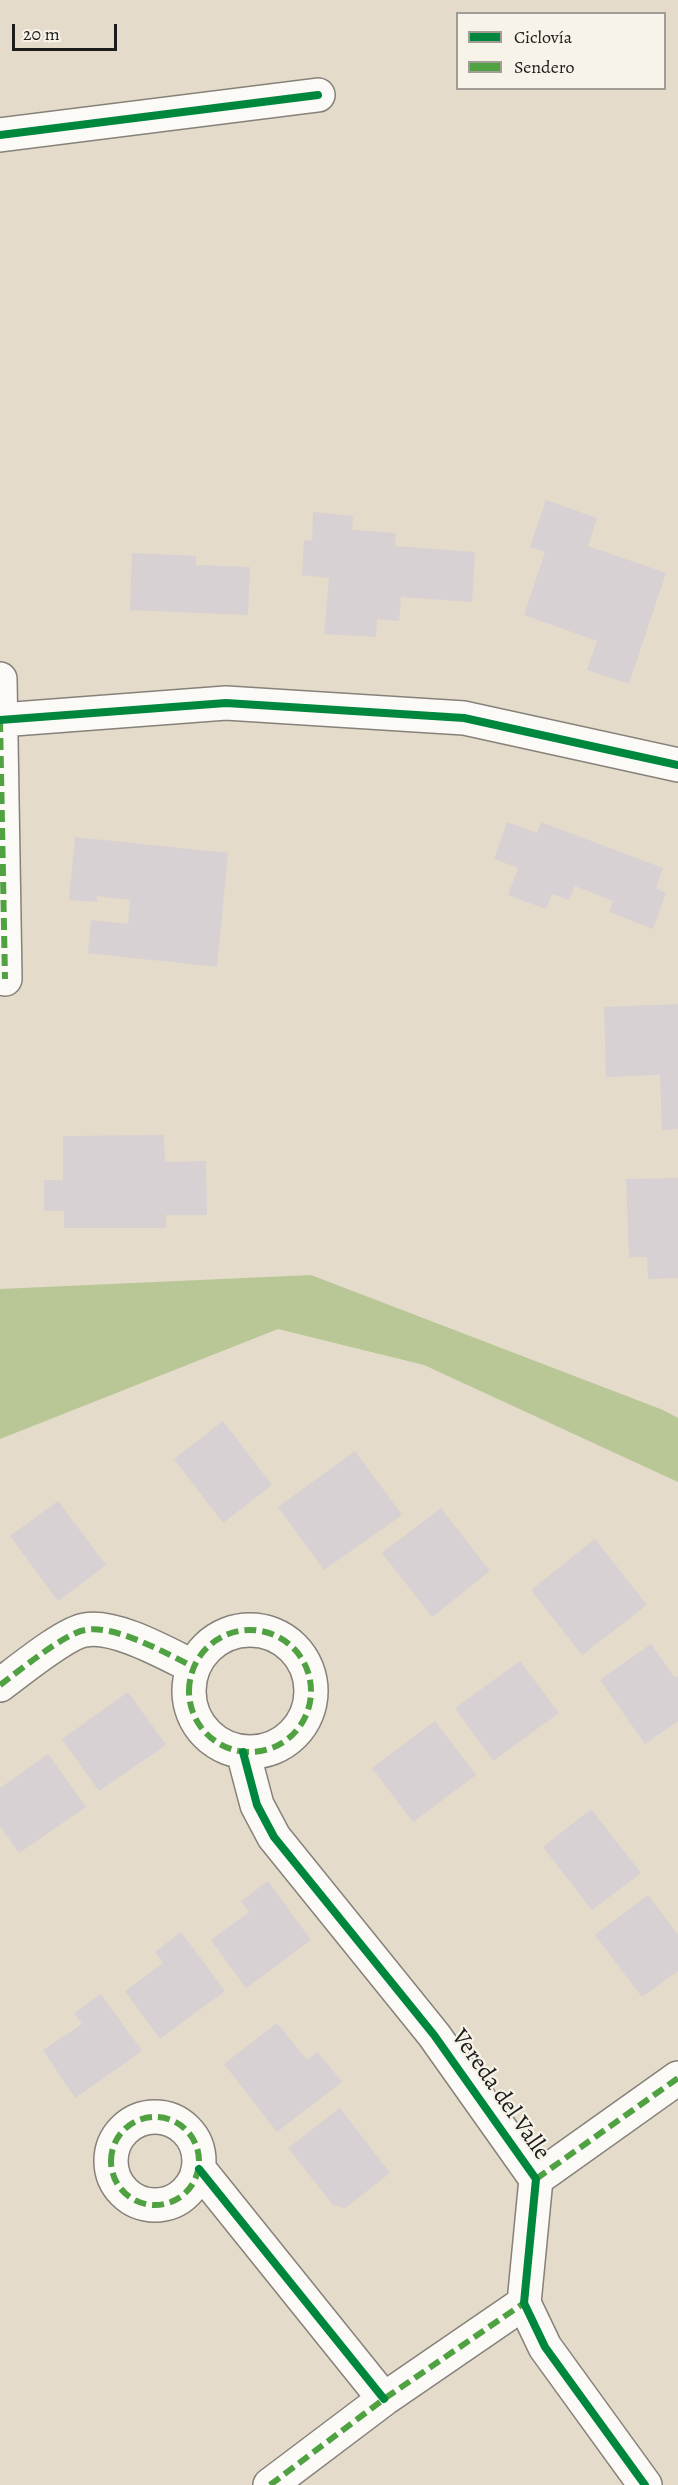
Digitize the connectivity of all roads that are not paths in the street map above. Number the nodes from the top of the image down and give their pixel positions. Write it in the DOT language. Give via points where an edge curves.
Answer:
graph roads {
  1 [pos="318,95"];
  2 [pos="0,135"];
  3 [pos="0,679"];
  4 [pos="0,720"];
  5 [pos="678,765"];
  6 [pos="5,979"];
  7 [pos="194,1667"];
  8 [pos="0,1685"];
  9 [pos="243,1752"];
  10 [pos="678,2078"];
  11 [pos="199,2169"];
  12 [pos="536,2179"];
  13 [pos="524,2303"];
  14 [pos="384,2399"];
  15 [pos="270,2485"];
  16 [pos="645,2485"];
  1 -- 2 [label="street"];
  3 -- 4 [label="street"];
  4 -- 5 [label="street" via="226,703 464,718"];
  4 -- 6 [label="street"];
  7 -- 8 [label="street" via="134,1639 85,1630 57,1644"];
  7 -- 9 [label="street" via="189,1683 190,1707 201,1728 220,1744"];
  7 -- 9 [label="street" via="212,1641 234,1631 258,1629 273,1634 300,1653 310,1674 312,1699 304,1722 288,1740 267,1750"];
  9 -- 12 [label="street, Vereda del Valle" via="257,1805 274,1837 434,2036"];
  10 -- 12 [label="street"];
  11 -- 14 [label="street"];
  12 -- 13 [label="street, Vereda del Valle"];
  13 -- 14 [label="street"];
  13 -- 16 [label="street" via="545,2347"];
  14 -- 15 [label="street"];
}
